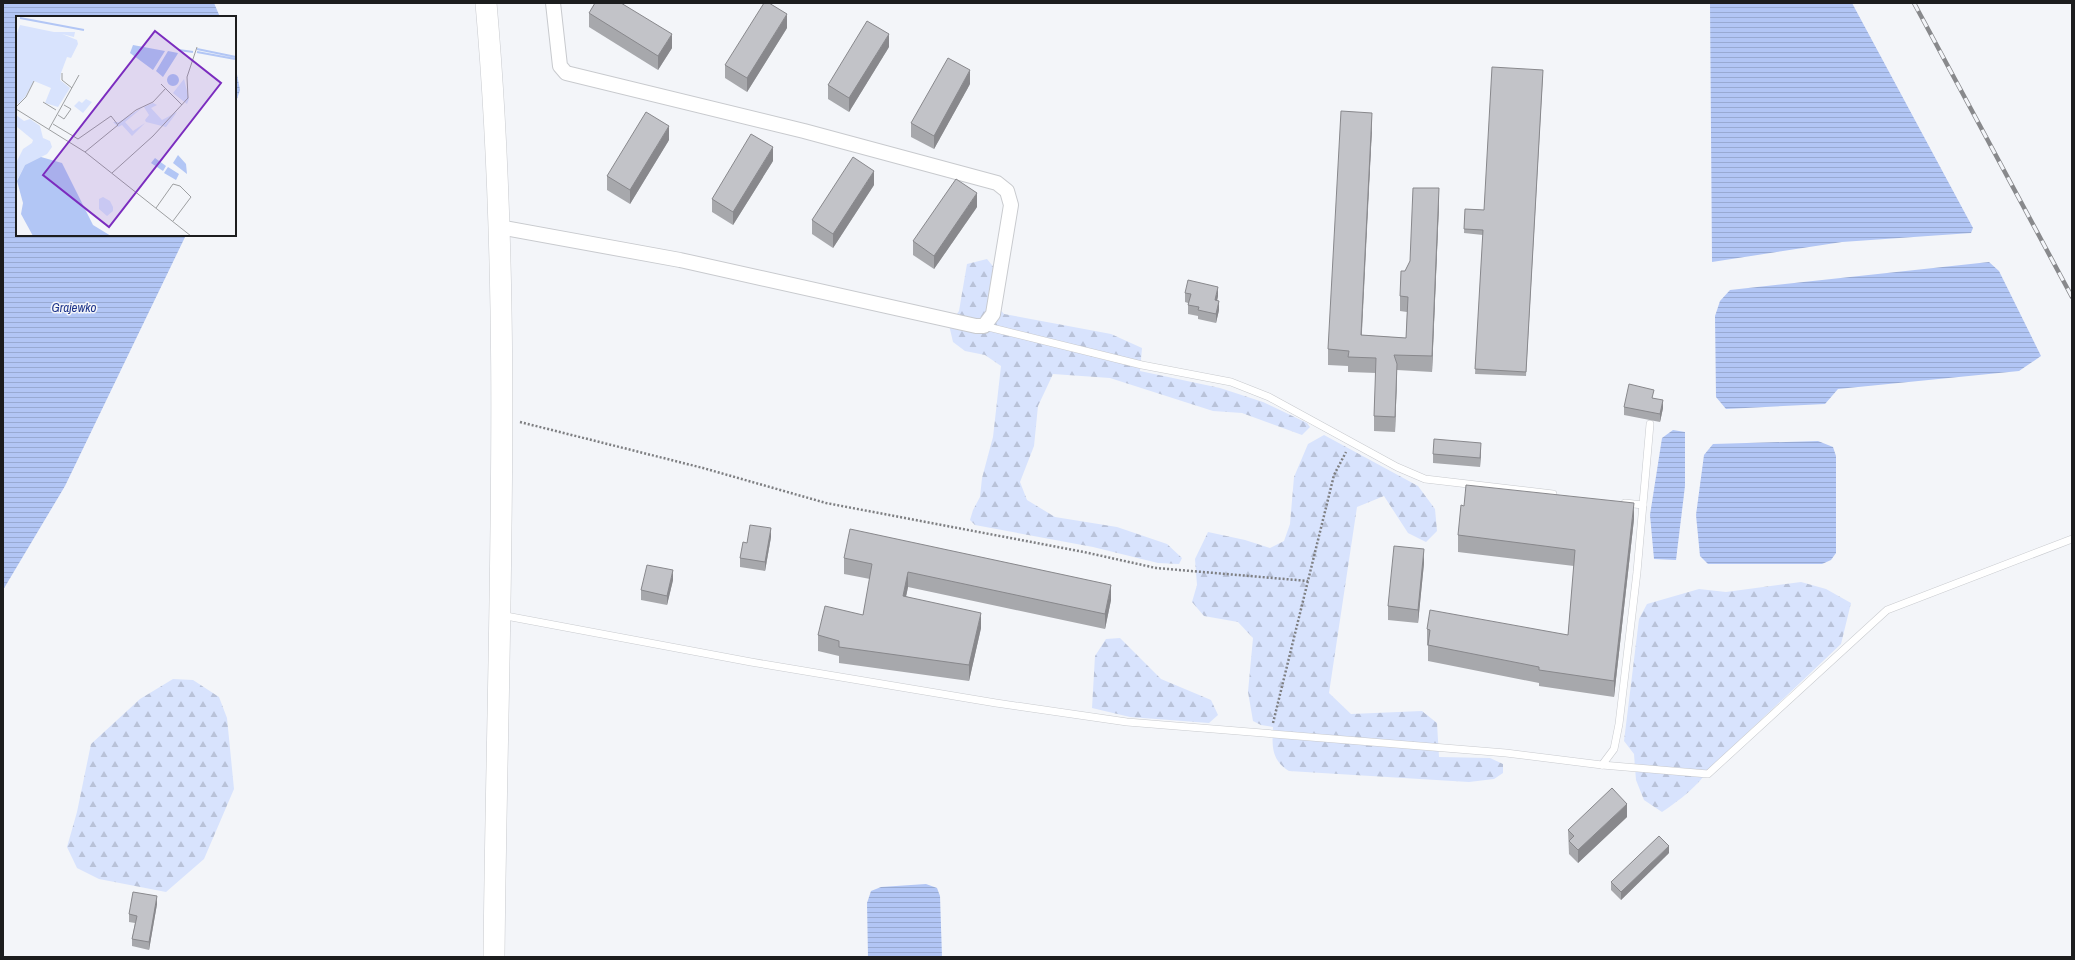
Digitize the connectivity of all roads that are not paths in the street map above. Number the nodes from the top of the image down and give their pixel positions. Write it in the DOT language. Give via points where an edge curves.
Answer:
graph roads {
  1 [pos="486,3"];
  2 [pos="553,3"];
  3 [pos="499,227"];
  4 [pos="984,326"];
  5 [pos="1650,424"];
  6 [pos="1565,496"];
  7 [pos="1619,502"];
  8 [pos="1643,505"];
  9 [pos="2072,540"];
  10 [pos="499,614"];
  11 [pos="1602,765"];
  12 [pos="494,957"];
  1 -- 3 [label="main road"];
  2 -- 4 [label="street" via="560,66 566,73 804,131 997,183 1007,191 1011,205 993,314"];
  3 -- 4 [label="street" via="680,260"];
  3 -- 10 [label="main road"];
  4 -- 6 [label="lane" via="1142,365 1231,382 1268,396 1397,467 1425,479"];
  5 -- 8 [label="lane"];
  7 -- 8 [label="lane"];
  8 -- 11 [label="lane" via="1620,724 1614,749"];
  9 -- 11 [label="lane" via="1887,610 1708,774"];
  10 -- 11 [label="lane" via="751,662 996,704 1126,722 1506,753"];
  10 -- 12 [label="main road"];
}
